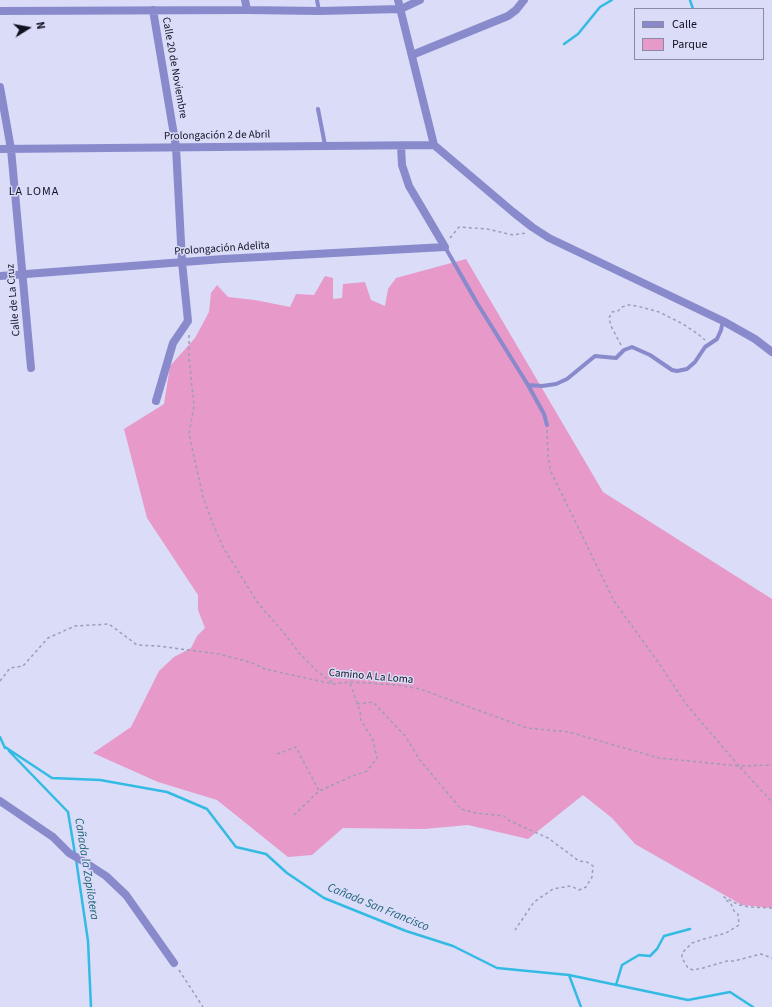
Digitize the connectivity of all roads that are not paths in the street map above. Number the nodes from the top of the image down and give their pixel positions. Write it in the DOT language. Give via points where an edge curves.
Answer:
graph roads {
  1 [pos="245,0"];
  2 [pos="317,0"];
  3 [pos="398,0"];
  4 [pos="420,0"];
  5 [pos="524,0"];
  6 [pos="153,10"];
  7 [pos="247,10"];
  8 [pos="401,10"];
  9 [pos="0,11"];
  10 [pos="319,11"];
  11 [pos="412,55"];
  12 [pos="0,87"];
  13 [pos="318,109"];
  14 [pos="325,145"];
  15 [pos="434,145"];
  16 [pos="401,146"];
  17 [pos="176,147"];
  18 [pos="0,149"];
  19 [pos="11,149"];
  20 [pos="445,247"];
  21 [pos="182,262"];
  22 [pos="23,274"];
  23 [pos="0,276"];
  24 [pos="723,321"];
  25 [pos="772,352"];
  26 [pos="31,368"];
  27 [pos="528,385"];
  28 [pos="156,401"];
  29 [pos="547,425"];
  30 [pos="0,801"];
  31 [pos="174,963"];
  1 -- 7 [label="street"];
  2 -- 10 [label="lane"];
  3 -- 8 [label="street"];
  4 -- 8 [label="street"];
  5 -- 11 [label="street" via="508,16"];
  6 -- 7 [label="street"];
  6 -- 9 [label="street"];
  6 -- 17 [label="street, Calle 20 de Noviembre"];
  7 -- 10 [label="street"];
  8 -- 10 [label="street"];
  8 -- 11 [label="street"];
  11 -- 15 [label="street"];
  12 -- 19 [label="street, Calle de La Cruz"];
  13 -- 14 [label="lane"];
  14 -- 16 [label="street, Prolongación 2 de Abril"];
  14 -- 17 [label="street, Prolongación 2 de Abril"];
  15 -- 16 [label="street, Prolongación 2 de Abril"];
  15 -- 24 [label="street" via="532,227 549,238"];
  16 -- 20 [label="street" via="402,164 409,186"];
  17 -- 19 [label="street, Prolongación 2 de Abril"];
  17 -- 21 [label="street, Calle 20 de Noviembre"];
  18 -- 19 [label="street, Prolongación 2 de Abril"];
  19 -- 22 [label="street, Calle de La Cruz"];
  20 -- 21 [label="street, Prolongación Adelita"];
  20 -- 27 [label="lane"];
  21 -- 22 [label="street, Prolongación Adelita"];
  21 -- 28 [label="street, Calle 20 de Noviembre" via="188,321 173,343"];
  22 -- 23 [label="street, Prolongación Adelita"];
  22 -- 26 [label="street, Calle de La Cruz"];
  24 -- 25 [label="street"];
  24 -- 27 [label="lane" via="715,341 709,344 687,369 672,370 632,347 624,350 616,358 591,358 567,379 556,384"];
  27 -- 29 [label="lane" via="544,414"];
  30 -- 31 [label="street" via="52,837 69,853 106,876 126,895"];
}
